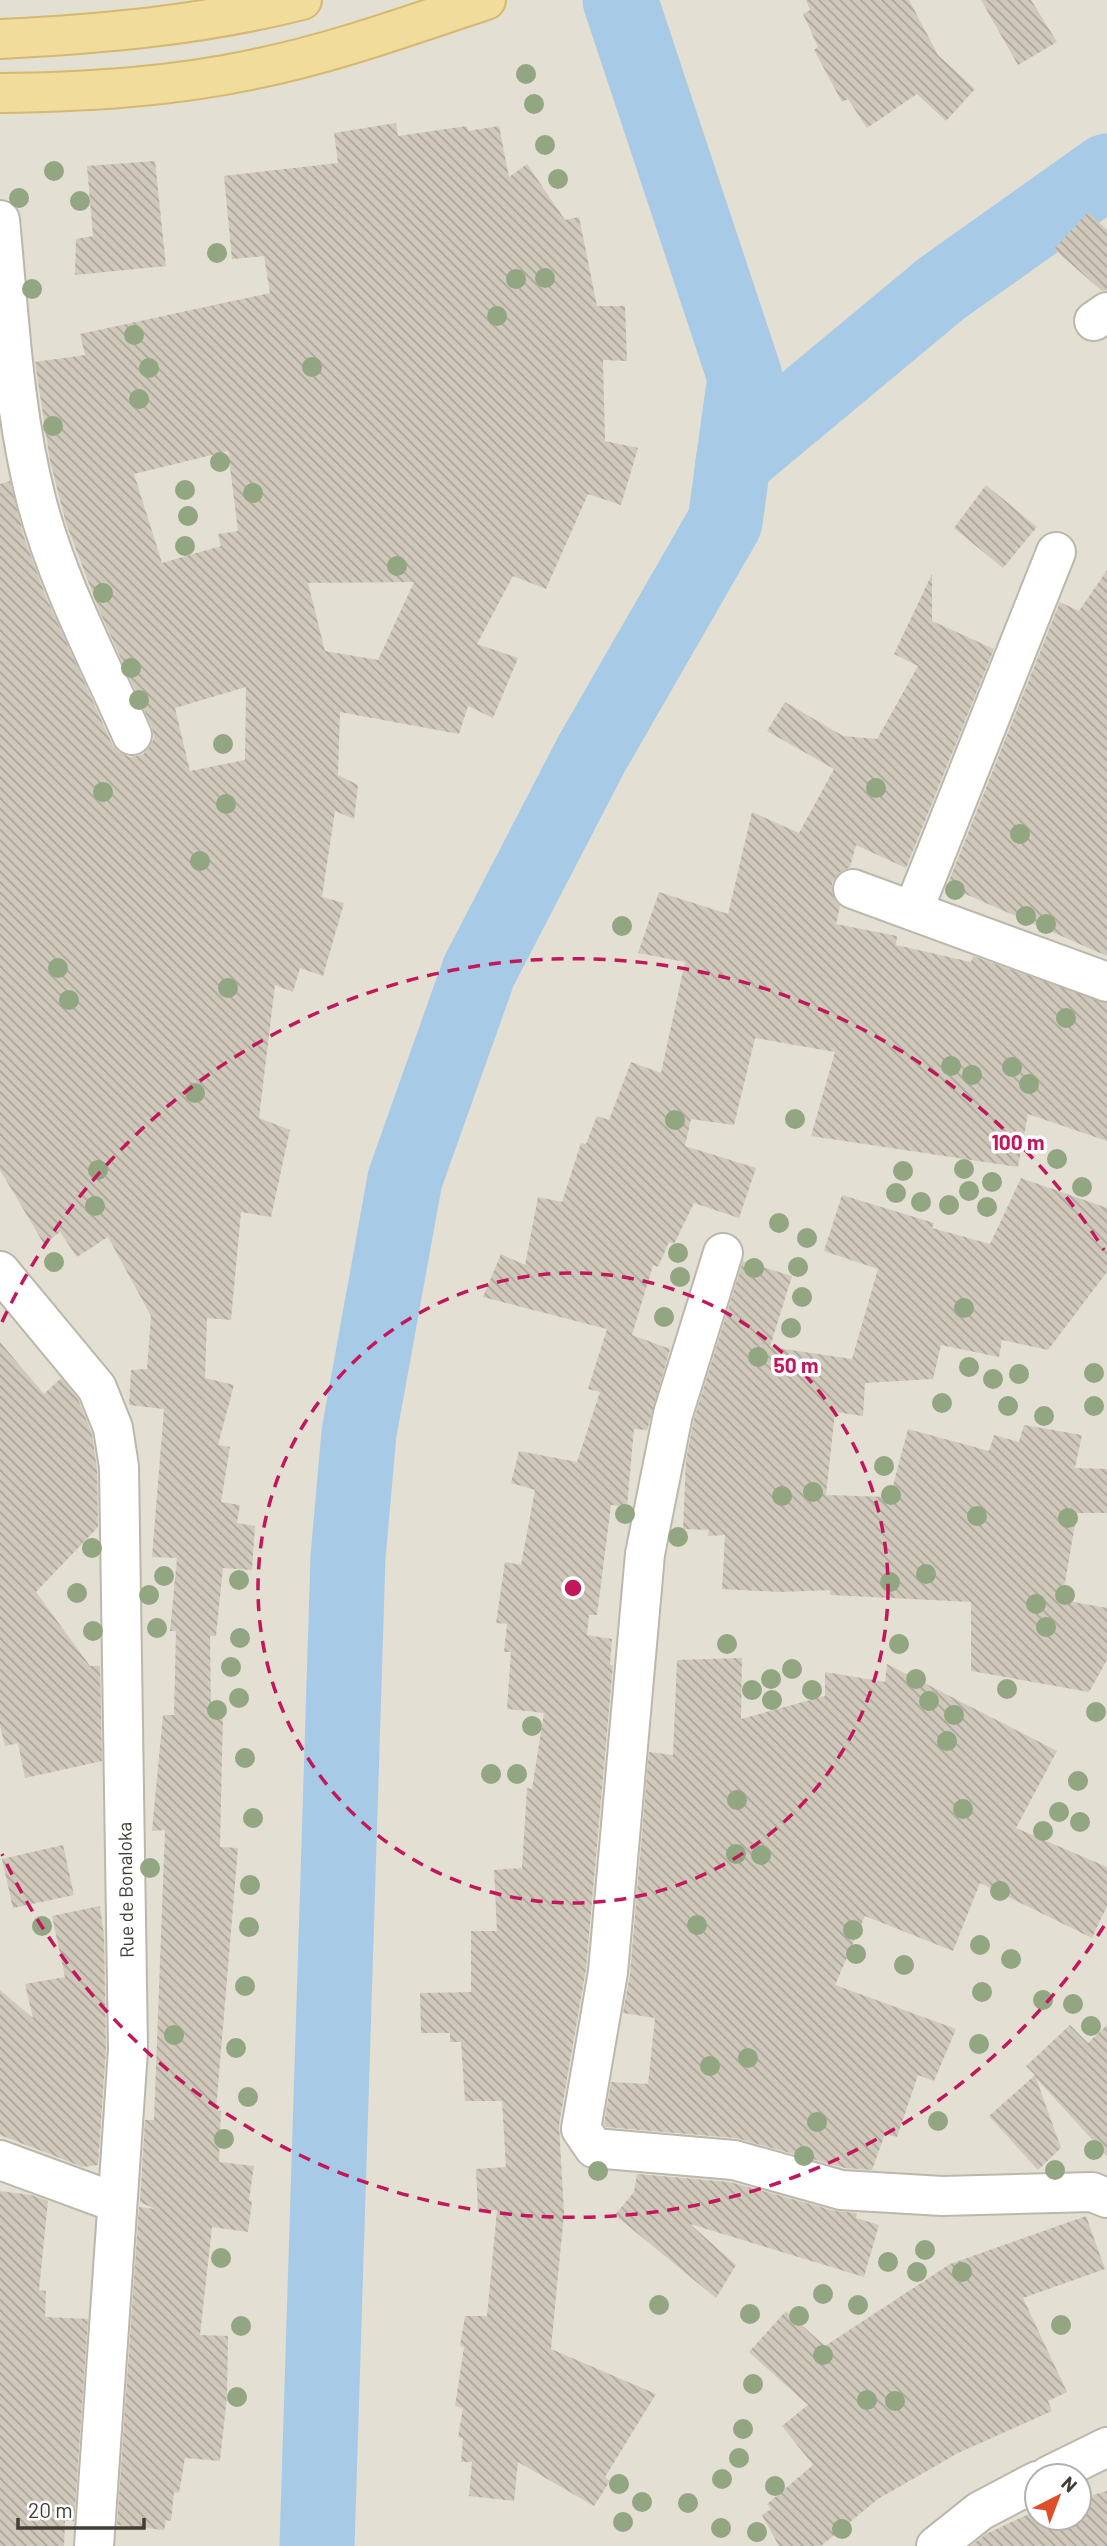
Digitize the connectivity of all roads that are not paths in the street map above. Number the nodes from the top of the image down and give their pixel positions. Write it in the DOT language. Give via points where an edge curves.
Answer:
graph roads {
  1 [pos="302,0"];
  2 [pos="486,0"];
  3 [pos="0,39"];
  4 [pos="0,93"];
  5 [pos="0,220"];
  6 [pos="1056,552"];
  7 [pos="132,735"];
  8 [pos="853,889"];
  9 [pos="913,911"];
  10 [pos="1107,982"];
  11 [pos="723,1253"];
  12 [pos="0,1271"];
  13 [pos="0,2160"];
  14 [pos="1107,2197"];
  15 [pos="117,2203"];
  16 [pos="1107,2447"];
  17 [pos="1076,2462"];
  18 [pos="1023,2489"];
  19 [pos="94,2546"];
  20 [pos="936,2546"];
  1 -- 3 [label="main road" via="240,16 119,32"];
  2 -- 4 [label="main road" via="256,69 93,91"];
  5 -- 7 [label="street" via="20,429 37,501 60,572"];
  6 -- 9 [label="street"];
  8 -- 9 [label="street"];
  9 -- 10 [label="street"];
  11 -- 14 [label="street" via="673,1413 645,1554 608,1972 581,2129 594,2148 734,2160 841,2190 942,2196 1092,2192"];
  12 -- 15 [label="street, Rue de Bonaloka" via="97,1388 113,1428 120,1467 128,2050"];
  13 -- 15 [label="street"];
  15 -- 19 [label="street, Rue de Bonaloka"];
  16 -- 17 [label="street"];
  18 -- 20 [label="street" via="980,2511"];
}
